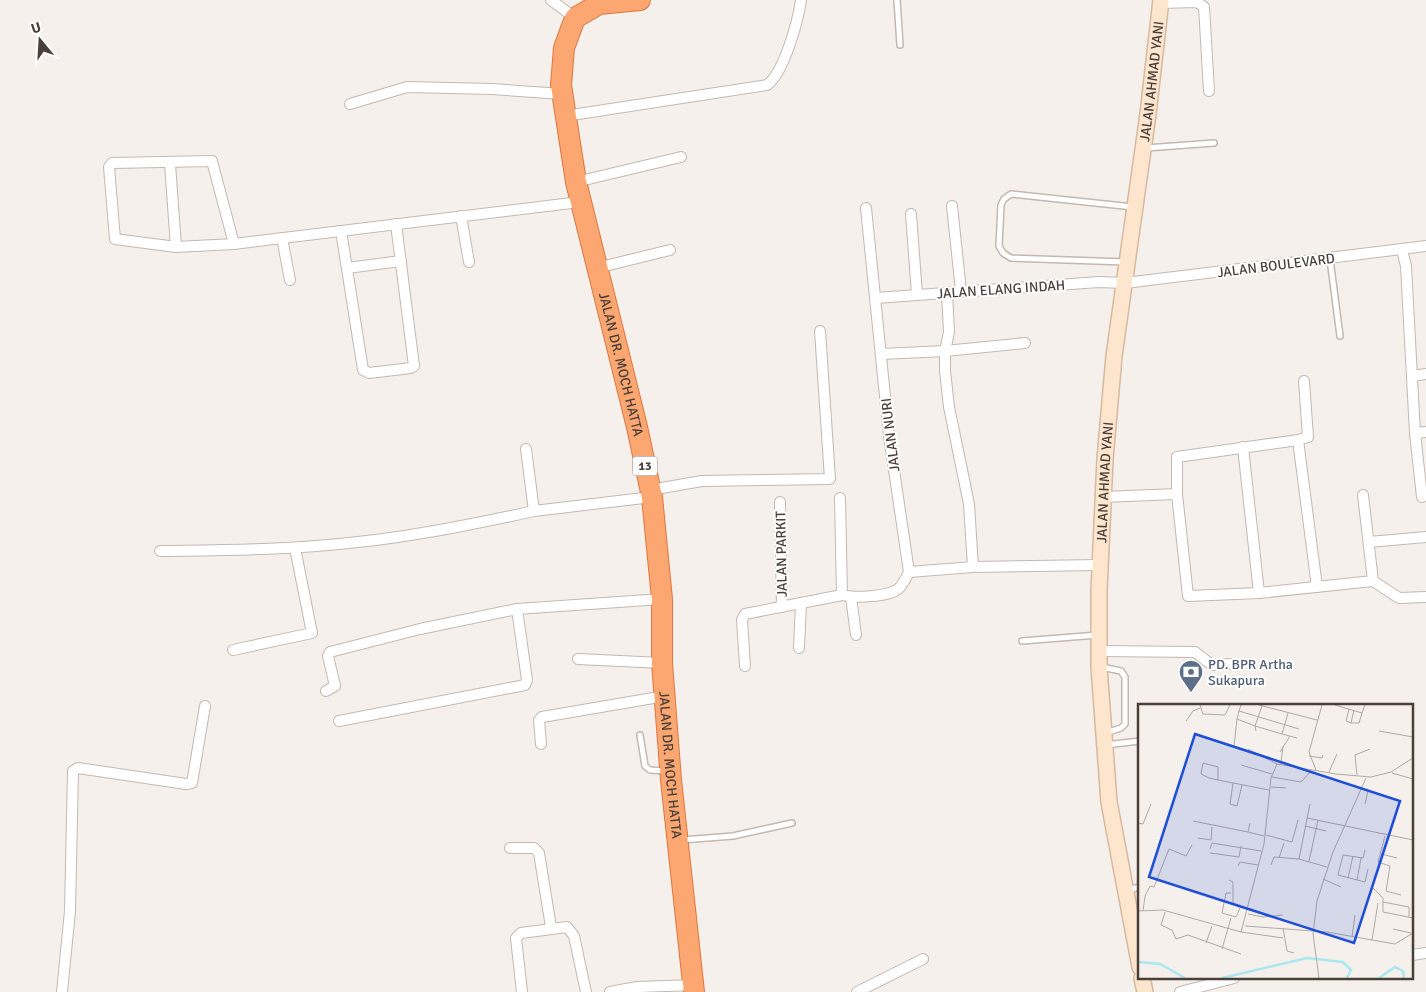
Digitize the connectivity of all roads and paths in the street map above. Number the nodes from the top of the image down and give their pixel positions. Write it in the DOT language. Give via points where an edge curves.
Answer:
graph roads {
  1 [pos="550,0"];
  2 [pos="640,0"];
  3 [pos="801,0"];
  4 [pos="897,0"];
  5 [pos="599,2"];
  6 [pos="1161,2"];
  7 [pos="575,18"];
  8 [pos="900,45"];
  9 [pos="1209,91"];
  10 [pos="562,94"];
  11 [pos="350,104"];
  12 [pos="565,116"];
  13 [pos="1214,143"];
  14 [pos="1143,148"];
  15 [pos="681,157"];
  16 [pos="170,164"];
  17 [pos="578,192"];
  18 [pos="952,206"];
  19 [pos="866,208"];
  20 [pos="1135,208"];
  21 [pos="911,214"];
  22 [pos="461,216"];
  23 [pos="396,224"];
  24 [pos="340,231"];
  25 [pos="282,238"];
  26 [pos="234,244"];
  27 [pos="1426,246"];
  28 [pos="176,247"];
  29 [pos="670,250"];
  30 [pos="1402,250"];
  31 [pos="1330,259"];
  32 [pos="401,260"];
  33 [pos="469,262"];
  34 [pos="1127,262"];
  35 [pos="347,268"];
  36 [pos="597,268"];
  37 [pos="290,280"];
  38 [pos="1125,283"];
  39 [pos="961,291"];
  40 [pos="947,292"];
  41 [pos="917,295"];
  42 [pos="876,298"];
  43 [pos="820,331"];
  44 [pos="1340,336"];
  45 [pos="1025,343"];
  46 [pos="945,351"];
  47 [pos="881,354"];
  48 [pos="1426,374"];
  49 [pos="1412,376"];
  50 [pos="1304,381"];
  51 [pos="1426,432"];
  52 [pos="1415,433"];
  53 [pos="1298,440"];
  54 [pos="1243,446"];
  55 [pos="526,449"];
  56 [pos="651,494"];
  57 [pos="1177,494"];
  58 [pos="1362,495"];
  59 [pos="1103,497"];
  60 [pos="1422,497"];
  61 [pos="840,498"];
  62 [pos="780,502"];
  63 [pos="534,511"];
  64 [pos="1426,537"];
  65 [pos="1369,542"];
  66 [pos="295,548"];
  67 [pos="160,551"];
  68 [pos="1100,565"];
  69 [pos="973,567"];
  70 [pos="909,572"];
  71 [pos="1373,581"];
  72 [pos="1317,587"];
  73 [pos="1259,593"];
  74 [pos="847,596"];
  75 [pos="1426,598"];
  76 [pos="662,599"];
  77 [pos="801,603"];
  78 [pos="782,607"];
  79 [pos="517,609"];
  80 [pos="856,635"];
  81 [pos="1099,635"];
  82 [pos="1022,641"];
  83 [pos="800,648"];
  84 [pos="233,650"];
  85 [pos="578,659"];
  86 [pos="1099,659"];
  87 [pos="662,664"];
  88 [pos="1231,664"];
  89 [pos="745,666"];
  90 [pos="326,691"];
  91 [pos="665,696"];
  92 [pos="205,706"];
  93 [pos="339,721"];
  94 [pos="640,735"];
  95 [pos="1105,739"];
  96 [pos="1138,742"];
  97 [pos="541,744"];
  98 [pos="670,771"];
  99 [pos="792,823"];
  100 [pos="679,841"];
  101 [pos="510,848"];
  102 [pos="1133,889"];
  103 [pos="551,927"];
  104 [pos="1138,945"];
  105 [pos="923,959"];
  106 [pos="1226,980"];
  107 [pos="637,989"];
  108 [pos="694,989"];
  109 [pos="62,992"];
  110 [pos="522,992"];
  111 [pos="586,992"];
  112 [pos="610,992"];
  113 [pos="858,992"];
  114 [pos="1180,992"];
  1 -- 7 [label="street"];
  2 -- 5 [label="highway"];
  3 -- 12 [label="street" via="795,28 779,68 767,85"];
  4 -- 8 [label="lane"];
  5 -- 7 [label="highway"];
  6 -- 9 [label="street" via="1197,2 1204,7"];
  6 -- 14 [label="street, JALAN AHMAD YANI"];
  7 -- 10 [label="highway, JALAN DR. MOCH HATTA / 13" via="564,48"];
  10 -- 11 [label="street" via="426,86 395,89"];
  10 -- 12 [label="highway, JALAN DR. MOCH HATTA / 13"];
  12 -- 17 [label="highway, JALAN DR. MOCH HATTA / 13"];
  13 -- 14 [label="lane"];
  14 -- 20 [label="street, JALAN AHMAD YANI"];
  15 -- 17 [label="street"];
  16 -- 26 [label="street" via="213,162"];
  16 -- 28 [label="street"];
  16 -- 28 [label="street" via="112,163 108,169 115,240"];
  17 -- 22 [label="street"];
  17 -- 36 [label="highway, JALAN DR. MOCH HATTA / 13"];
  18 -- 39 [label="street"];
  19 -- 42 [label="street, JALAN NURI"];
  20 -- 34 [label="street, JALAN AHMAD YANI"];
  20 -- 34 [label="lane" via="1010,194 1001,205 999,246 1011,258"];
  21 -- 41 [label="street"];
  22 -- 23 [label="street"];
  22 -- 33 [label="street"];
  23 -- 24 [label="street"];
  23 -- 32 [label="street"];
  24 -- 25 [label="street"];
  24 -- 35 [label="street"];
  25 -- 26 [label="street"];
  25 -- 37 [label="street"];
  26 -- 28 [label="street"];
  27 -- 30 [label="street, JALAN BOULEVARD"];
  29 -- 36 [label="street"];
  30 -- 31 [label="street, JALAN BOULEVARD"];
  30 -- 49 [label="street" via="1406,266"];
  31 -- 38 [label="street, JALAN BOULEVARD"];
  31 -- 44 [label="lane"];
  32 -- 35 [label="street"];
  32 -- 35 [label="street" via="414,366 411,368 364,371"];
  34 -- 38 [label="street, JALAN AHMAD YANI"];
  36 -- 56 [label="highway, JALAN DR. MOCH HATTA / 13"];
  38 -- 39 [label="street, JALAN ELANG INDAH"];
  38 -- 59 [label="street, JALAN AHMAD YANI" via="1114,356"];
  39 -- 40 [label="street, JALAN ELANG INDAH"];
  40 -- 41 [label="street, JALAN ELANG INDAH"];
  40 -- 46 [label="street" via="949,332"];
  41 -- 42 [label="street, JALAN ELANG INDAH"];
  42 -- 47 [label="street, JALAN NURI"];
  43 -- 56 [label="street" via="830,479 702,481"];
  45 -- 46 [label="street"];
  46 -- 47 [label="street"];
  46 -- 69 [label="street" via="949,407 969,504"];
  47 -- 70 [label="street, JALAN NURI" via="889,436"];
  48 -- 49 [label="street"];
  49 -- 52 [label="street"];
  50 -- 53 [label="street" via="1310,435"];
  51 -- 52 [label="street"];
  52 -- 60 [label="street"];
  53 -- 54 [label="street"];
  53 -- 72 [label="street"];
  54 -- 57 [label="street" via="1178,456"];
  54 -- 73 [label="street"];
  55 -- 63 [label="street"];
  56 -- 63 [label="street"];
  56 -- 76 [label="highway, JALAN DR. MOCH HATTA / 13"];
  57 -- 59 [label="street"];
  57 -- 73 [label="street" via="1188,596"];
  58 -- 65 [label="street"];
  59 -- 68 [label="street, JALAN AHMAD YANI"];
  61 -- 74 [label="street"];
  62 -- 78 [label="street, JALAN PARKIT"];
  63 -- 66 [label="street" via="429,533"];
  64 -- 65 [label="street"];
  65 -- 71 [label="street"];
  66 -- 67 [label="street"];
  66 -- 84 [label="street" via="312,633"];
  68 -- 69 [label="street"];
  68 -- 81 [label="street, JALAN AHMAD YANI"];
  69 -- 70 [label="street"];
  70 -- 74 [label="street" via="895,591"];
  71 -- 72 [label="street"];
  71 -- 75 [label="street" via="1399,598"];
  72 -- 73 [label="street"];
  74 -- 77 [label="street"];
  74 -- 80 [label="street"];
  76 -- 79 [label="street"];
  76 -- 87 [label="highway, JALAN DR. MOCH HATTA / 13"];
  77 -- 78 [label="street"];
  77 -- 83 [label="street"];
  78 -- 89 [label="street" via="743,616"];
  79 -- 90 [label="street" via="330,652 328,656 335,686"];
  79 -- 93 [label="street" via="527,680 525,685"];
  81 -- 82 [label="lane"];
  81 -- 86 [label="street, JALAN AHMAD YANI"];
  85 -- 87 [label="street"];
  86 -- 88 [label="street" via="1196,652 1212,665"];
  86 -- 95 [label="street, JALAN AHMAD YANI"];
  86 -- 95 [label="lane" via="1125,678 1125,724"];
  87 -- 91 [label="highway, JALAN DR. MOCH HATTA / 13"];
  91 -- 97 [label="street" via="542,717 539,720"];
  91 -- 98 [label="highway, JALAN DR. MOCH HATTA / 13"];
  92 -- 109 [label="street" via="192,783 78,768 73,771 70,911"];
  94 -- 98 [label="lane" via="647,769"];
  95 -- 96 [label="lane"];
  95 -- 102 [label="street, JALAN AHMAD YANI" via="1109,802"];
  98 -- 100 [label="highway, JALAN DR. MOCH HATTA / 13"];
  99 -- 100 [label="lane" via="733,836"];
  100 -- 108 [label="highway, JALAN DR. MOCH HATTA / 13"];
  101 -- 103 [label="street" via="534,848 539,853"];
  102 -- 104 [label="street, JALAN AHMAD YANI"];
  103 -- 110 [label="street" via="521,933 516,938"];
  103 -- 111 [label="street" via="571,929"];
  105 -- 113 [label="street"];
  106 -- 114 [label="street"];
  107 -- 108 [label="street"];
  107 -- 112 [label="street"];
}
